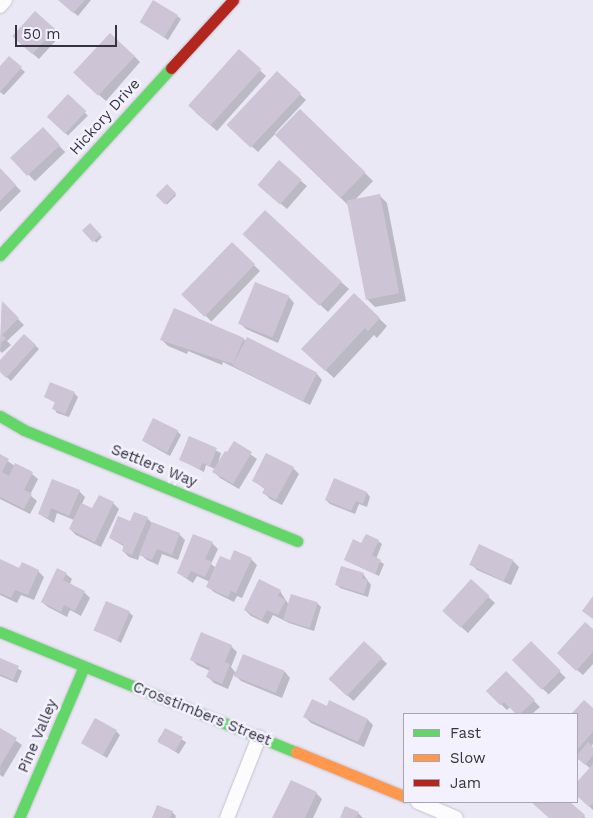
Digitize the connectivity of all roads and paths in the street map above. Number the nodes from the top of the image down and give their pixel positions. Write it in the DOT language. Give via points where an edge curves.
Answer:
graph roads {
  1 [pos="5,0"];
  2 [pos="233,0"];
  3 [pos="0,6"];
  4 [pos="0,255"];
  5 [pos="0,416"];
  6 [pos="297,541"];
  7 [pos="0,632"];
  8 [pos="84,666"];
  9 [pos="259,736"];
  10 [pos="403,796"];
  11 [pos="419,803"];
  12 [pos="430,813"];
  13 [pos="19,818"];
  14 [pos="227,818"];
  15 [pos="456,818"];
  1 -- 3 [label="street"];
  2 -- 4 [label="street, Hickory Drive"];
  5 -- 6 [label="street, Settlers Way" via="24,430"];
  7 -- 8 [label="street, Crosstimbers Street"];
  8 -- 9 [label="street, Crosstimbers Street"];
  8 -- 13 [label="street, Pine Valley"];
  9 -- 10 [label="street, Crosstimbers Street"];
  9 -- 14 [label="street"];
  11 -- 12 [label="street"];
  12 -- 15 [label="street"];
}
